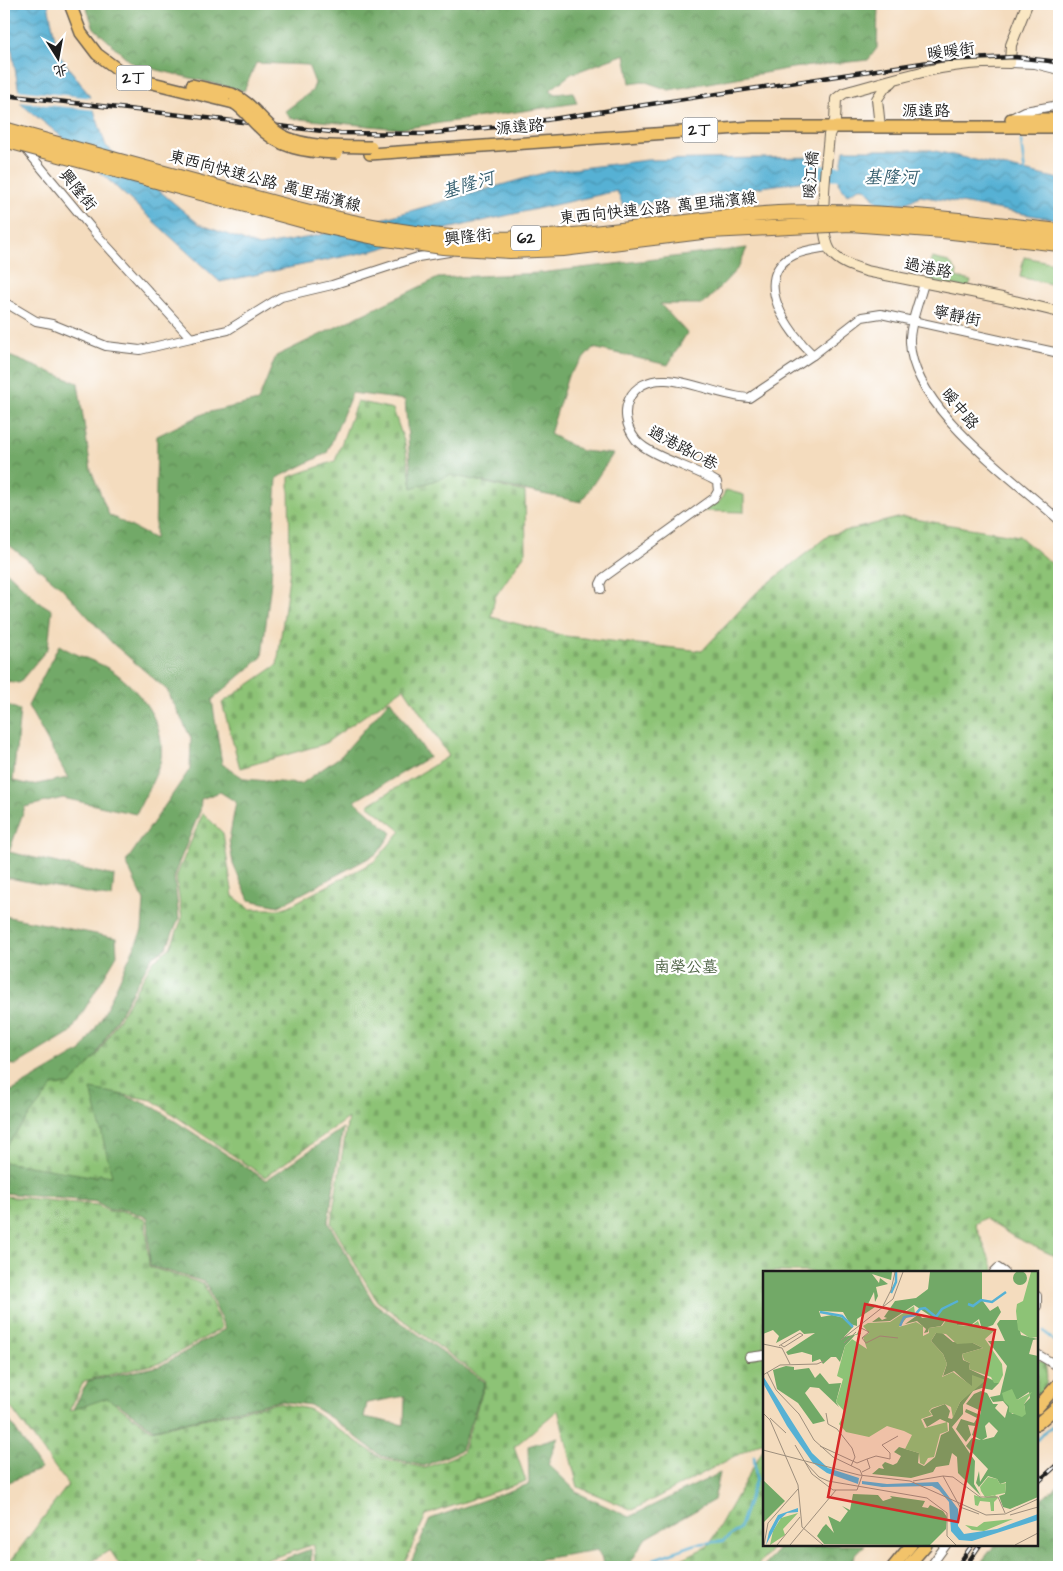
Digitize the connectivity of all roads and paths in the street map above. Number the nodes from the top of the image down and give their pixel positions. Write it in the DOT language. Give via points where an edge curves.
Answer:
graph roads {
  1 [pos="70,4"];
  2 [pos="76,4"];
  3 [pos="1026,4"];
  4 [pos="1010,63"];
  5 [pos="1059,70"];
  6 [pos="898,78"];
  7 [pos="233,98"];
  8 [pos="1059,105"];
  9 [pos="1009,119"];
  10 [pos="1059,119"];
  11 [pos="1032,123"];
  12 [pos="880,124"];
  13 [pos="4,128"];
  14 [pos="832,128"];
  15 [pos="1059,128"];
  16 [pos="4,140"];
  17 [pos="824,216"];
  18 [pos="1059,231"];
  19 [pos="1059,244"];
  20 [pos="828,247"];
  21 [pos="924,283"];
  22 [pos="4,302"];
  23 [pos="1059,312"];
  24 [pos="914,321"];
  25 [pos="191,338"];
  26 [pos="1059,353"];
  27 [pos="813,355"];
  28 [pos="1059,520"];
  29 [pos="602,589"];
  30 [pos="763,1355"];
  31 [pos="1038,1355"];
  32 [pos="749,1357"];
  33 [pos="1059,1367"];
  34 [pos="1059,1383"];
  35 [pos="1059,1405"];
  36 [pos="1038,1407"];
  37 [pos="1038,1423"];
  38 [pos="910,1546"];
  39 [pos="925,1546"];
  40 [pos="945,1546"];
  41 [pos="893,1567"];
  42 [pos="908,1567"];
  43 [pos="930,1567"];
  1 -- 7 [label="main road, 源遠路 / 2丁" via="81,33 97,54 122,74"];
  2 -- 7 [label="main road, 源遠路 / 2丁" via="82,22 96,43 111,59 127,69"];
  3 -- 4 [label="street" via="1011,45"];
  4 -- 5 [label="street, 暖暖街" via="1035,64"];
  4 -- 6 [label="street, 暖暖街" via="944,66"];
  6 -- 12 [label="street, 暖暖街" via="877,98"];
  6 -- 14 [label="street, 暖暖街" via="840,95 836,99"];
  7 -- 14 [label="main road, 源遠路 / 2丁, bridge" via="242,98 272,129 288,140 370,151 754,120"];
  8 -- 9 [label="street, 源遠路" via="1025,111"];
  9 -- 11 [label="main road, 源遠路 / 2丁"];
  9 -- 12 [label="main road, 源遠路 / 2丁"];
  10 -- 11 [label="main road, 2丁"];
  11 -- 12 [label="main road, 源遠路 / 2丁"];
  11 -- 15 [label="main road, 2丁"];
  12 -- 14 [label="main road, 源遠路 / 2丁"];
  13 -- 18 [label="highway, 東西向快速公路 萬里瑞濱線 / 62, bridge" via="324,217 427,234 539,238 765,214 854,211"];
  13 -- 25 [label="street, 興隆街"];
  14 -- 17 [label="street, 暖江橋"];
  16 -- 19 [label="highway, 東西向快速公路 萬里瑞濱線 / 62, bridge" via="322,226 443,247 510,251 563,249 710,231 850,224"];
  17 -- 20 [label="street"];
  17 -- 25 [label="street, 興隆街" via="418,257 332,285 281,297 228,330"];
  20 -- 21 [label="street, 過港路" via="839,259 866,271"];
  20 -- 27 [label="street" via="795,254 786,260 772,290 777,307 803,346"];
  21 -- 23 [label="street, 過港路"];
  21 -- 24 [label="street, 暖中路"];
  22 -- 25 [label="street, 興隆街" via="36,321 52,324 106,346 140,350"];
  24 -- 26 [label="street, 寧靜街"];
  24 -- 27 [label="street, 寧靜街" via="881,314 862,317"];
  24 -- 28 [label="street, 暖中路" via="909,339 914,366 948,420 962,436"];
  27 -- 29 [label="street, 過港路10巷" via="749,398 666,380 650,382 632,392 625,406 625,416 636,440 718,482 718,491 714,498 604,578 600,584"];
  30 -- 32 [label="street"];
  31 -- 33 [label="street"];
  34 -- 36 [label="main road"];
  35 -- 37 [label="main road"];
  38 -- 41 [label="main road"];
  39 -- 42 [label="main road"];
  40 -- 43 [label="street"];
}
